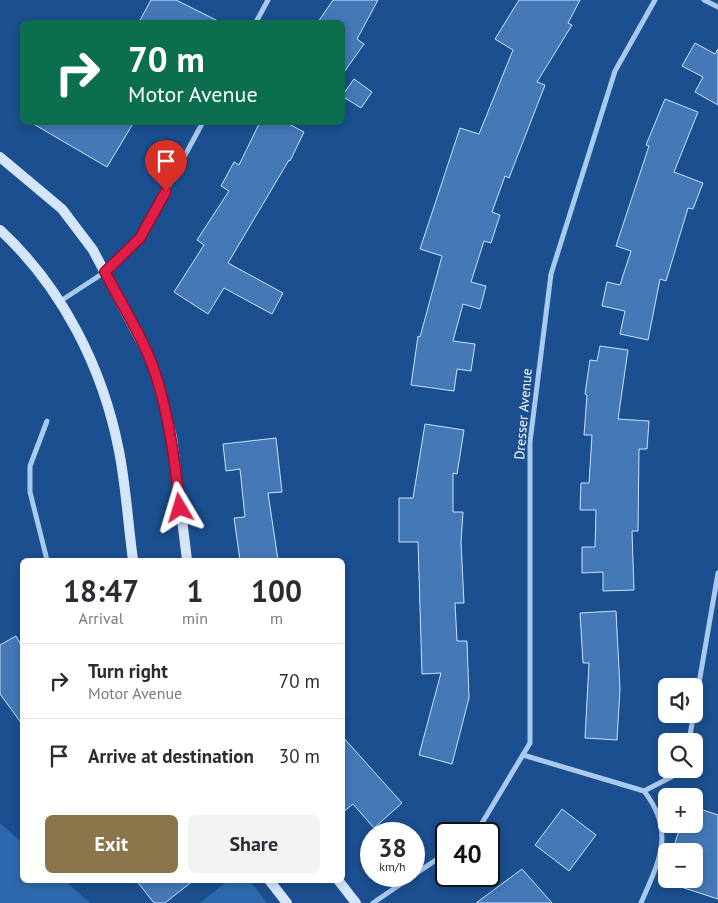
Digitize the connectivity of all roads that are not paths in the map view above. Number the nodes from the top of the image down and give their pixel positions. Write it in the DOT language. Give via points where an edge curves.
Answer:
graph roads {
  1 [pos="268,0"];
  2 [pos="654,0"];
  3 [pos="704,0"];
  4 [pos="718,7"];
  5 [pos="257,20"];
  6 [pos="201,125"];
  7 [pos="0,157"];
  8 [pos="0,230"];
  9 [pos="105,272"];
  10 [pos="59,302"];
  11 [pos="48,421"];
  12 [pos="46,558"];
  13 [pos="133,558"];
  14 [pos="187,558"];
  15 [pos="718,573"];
  16 [pos="690,733"];
  17 [pos="523,755"];
  18 [pos="669,778"];
  19 [pos="644,791"];
  20 [pos="483,822"];
  21 [pos="435,861"];
  22 [pos="271,883"];
  23 [pos="340,883"];
  24 [pos="287,903"];
  25 [pos="356,903"];
  26 [pos="373,903"];
  27 [pos="640,903"];
  1 -- 5 [label="street"];
  2 -- 17 [label="street, Dresser Avenue" via="615,72 551,274 530,442 530,743"];
  3 -- 4 [label="street"];
  6 -- 9 [label="street" via="140,238"];
  7 -- 9 [label="street" via="62,209"];
  8 -- 10 [label="street" via="35,266"];
  9 -- 10 [label="street"];
  9 -- 14 [label="street" via="157,378 172,437"];
  10 -- 13 [label="street" via="77,330 113,422 120,452"];
  11 -- 12 [label="street" via="30,466 30,492"];
  15 -- 16 [label="street"];
  17 -- 19 [label="street"];
  17 -- 20 [label="street, Dresser Avenue"];
  18 -- 19 [label="street"];
  19 -- 27 [label="street" via="660,816 664,834 655,871"];
  21 -- 26 [label="street"];
  22 -- 24 [label="street"];
  23 -- 25 [label="street"];
}
